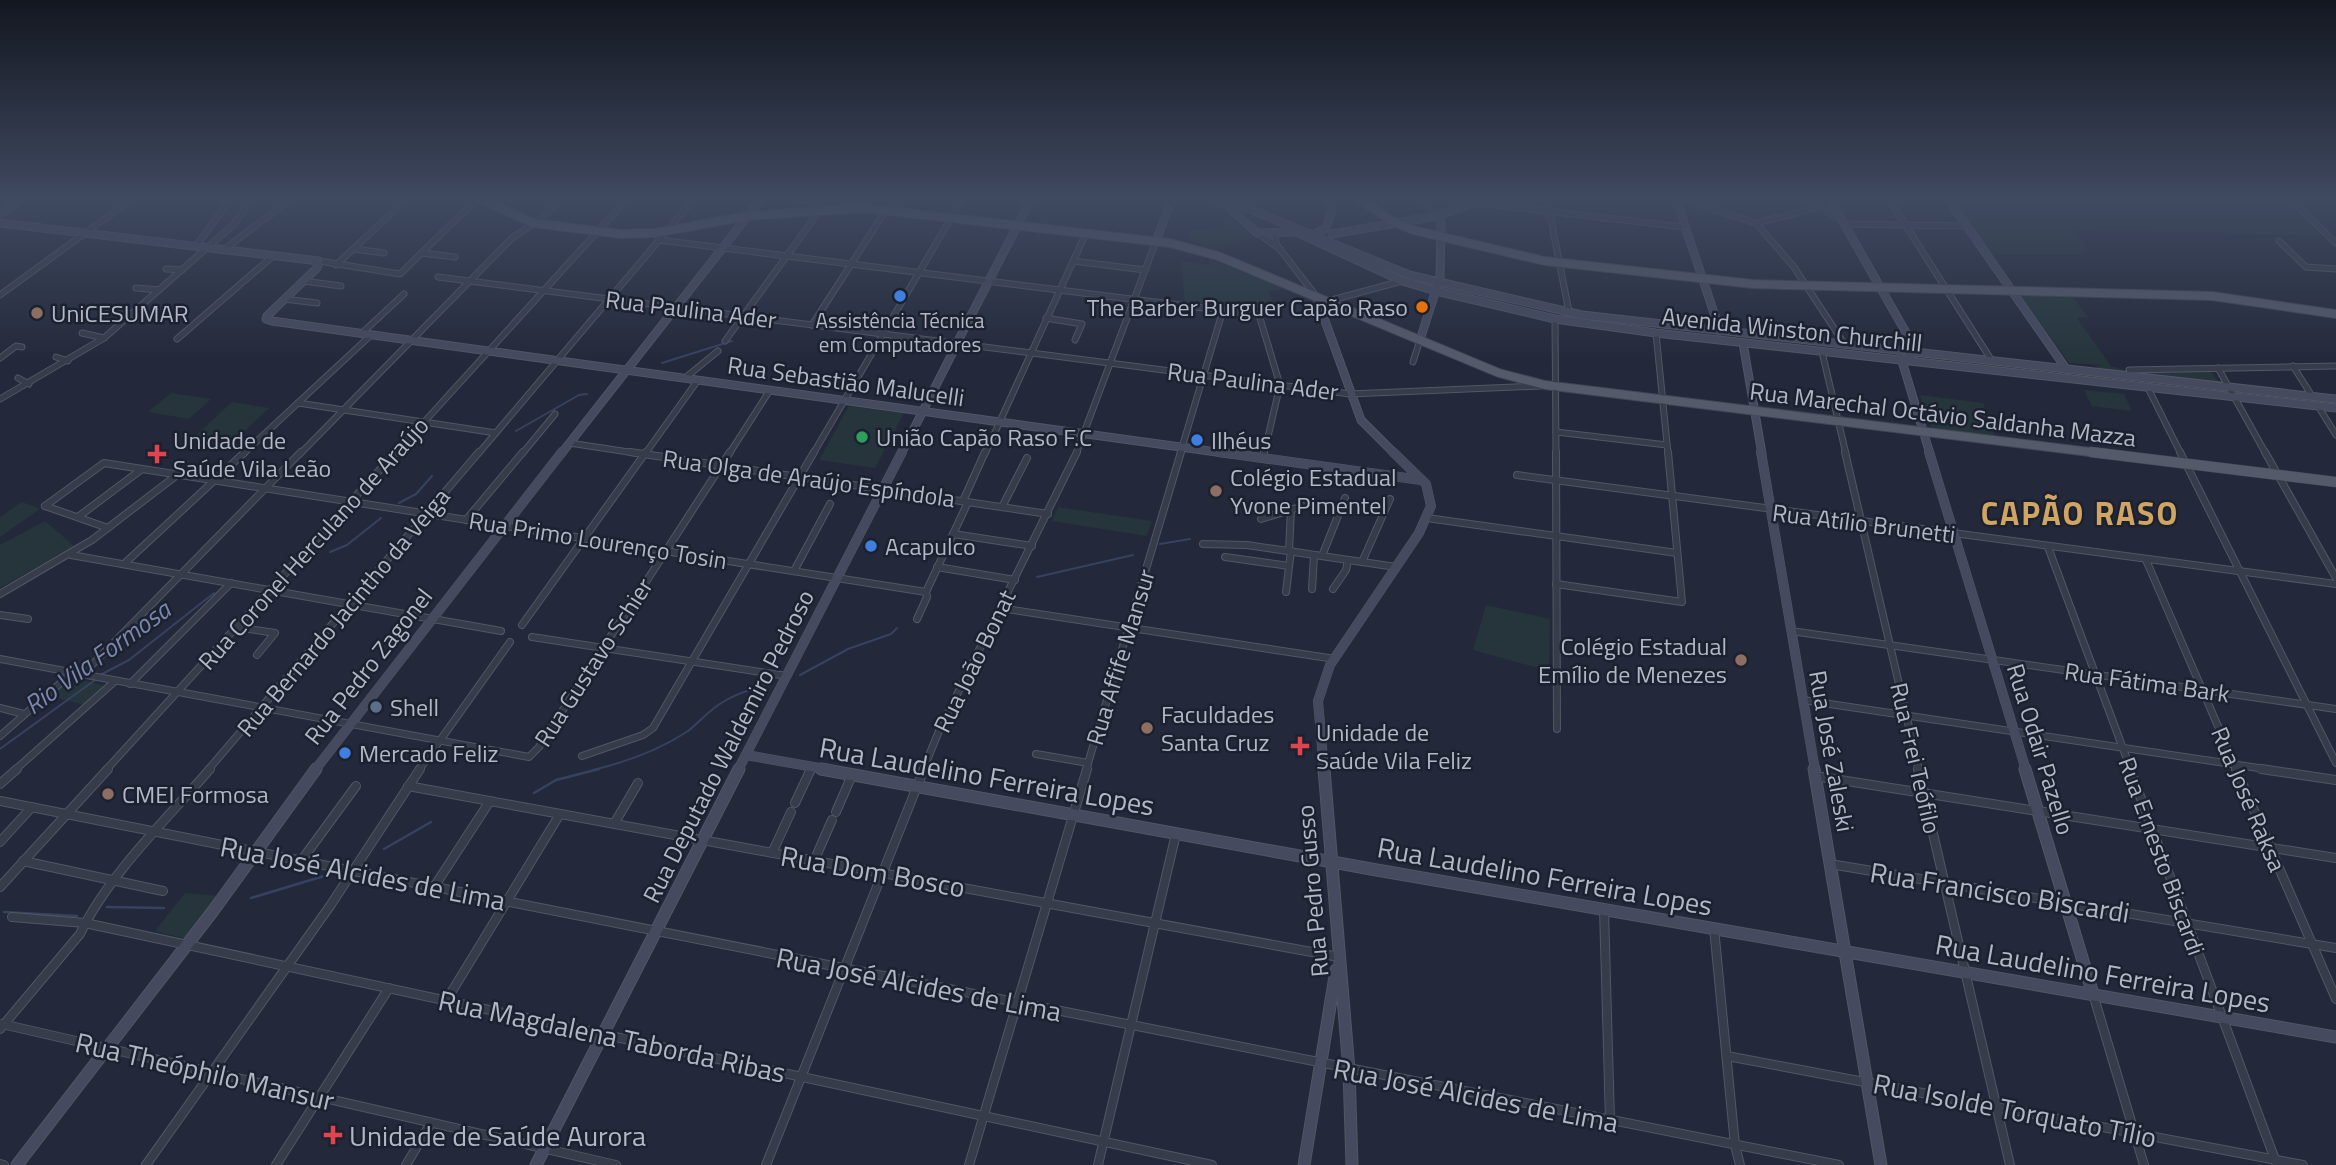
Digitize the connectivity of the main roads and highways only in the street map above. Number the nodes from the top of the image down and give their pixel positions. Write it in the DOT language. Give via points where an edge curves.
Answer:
graph roads {
  1 [pos="1211,253"];
  2 [pos="1517,253"];
  3 [pos="2336,314"];
  4 [pos="2336,482"];
  1 -- 4 [label="main road, Rua Marechal Octávio Saldanha Mazza" via="1515,382"];
  2 -- 3 [label="main road" via="1559,263 1809,287 2222,297"];
}
